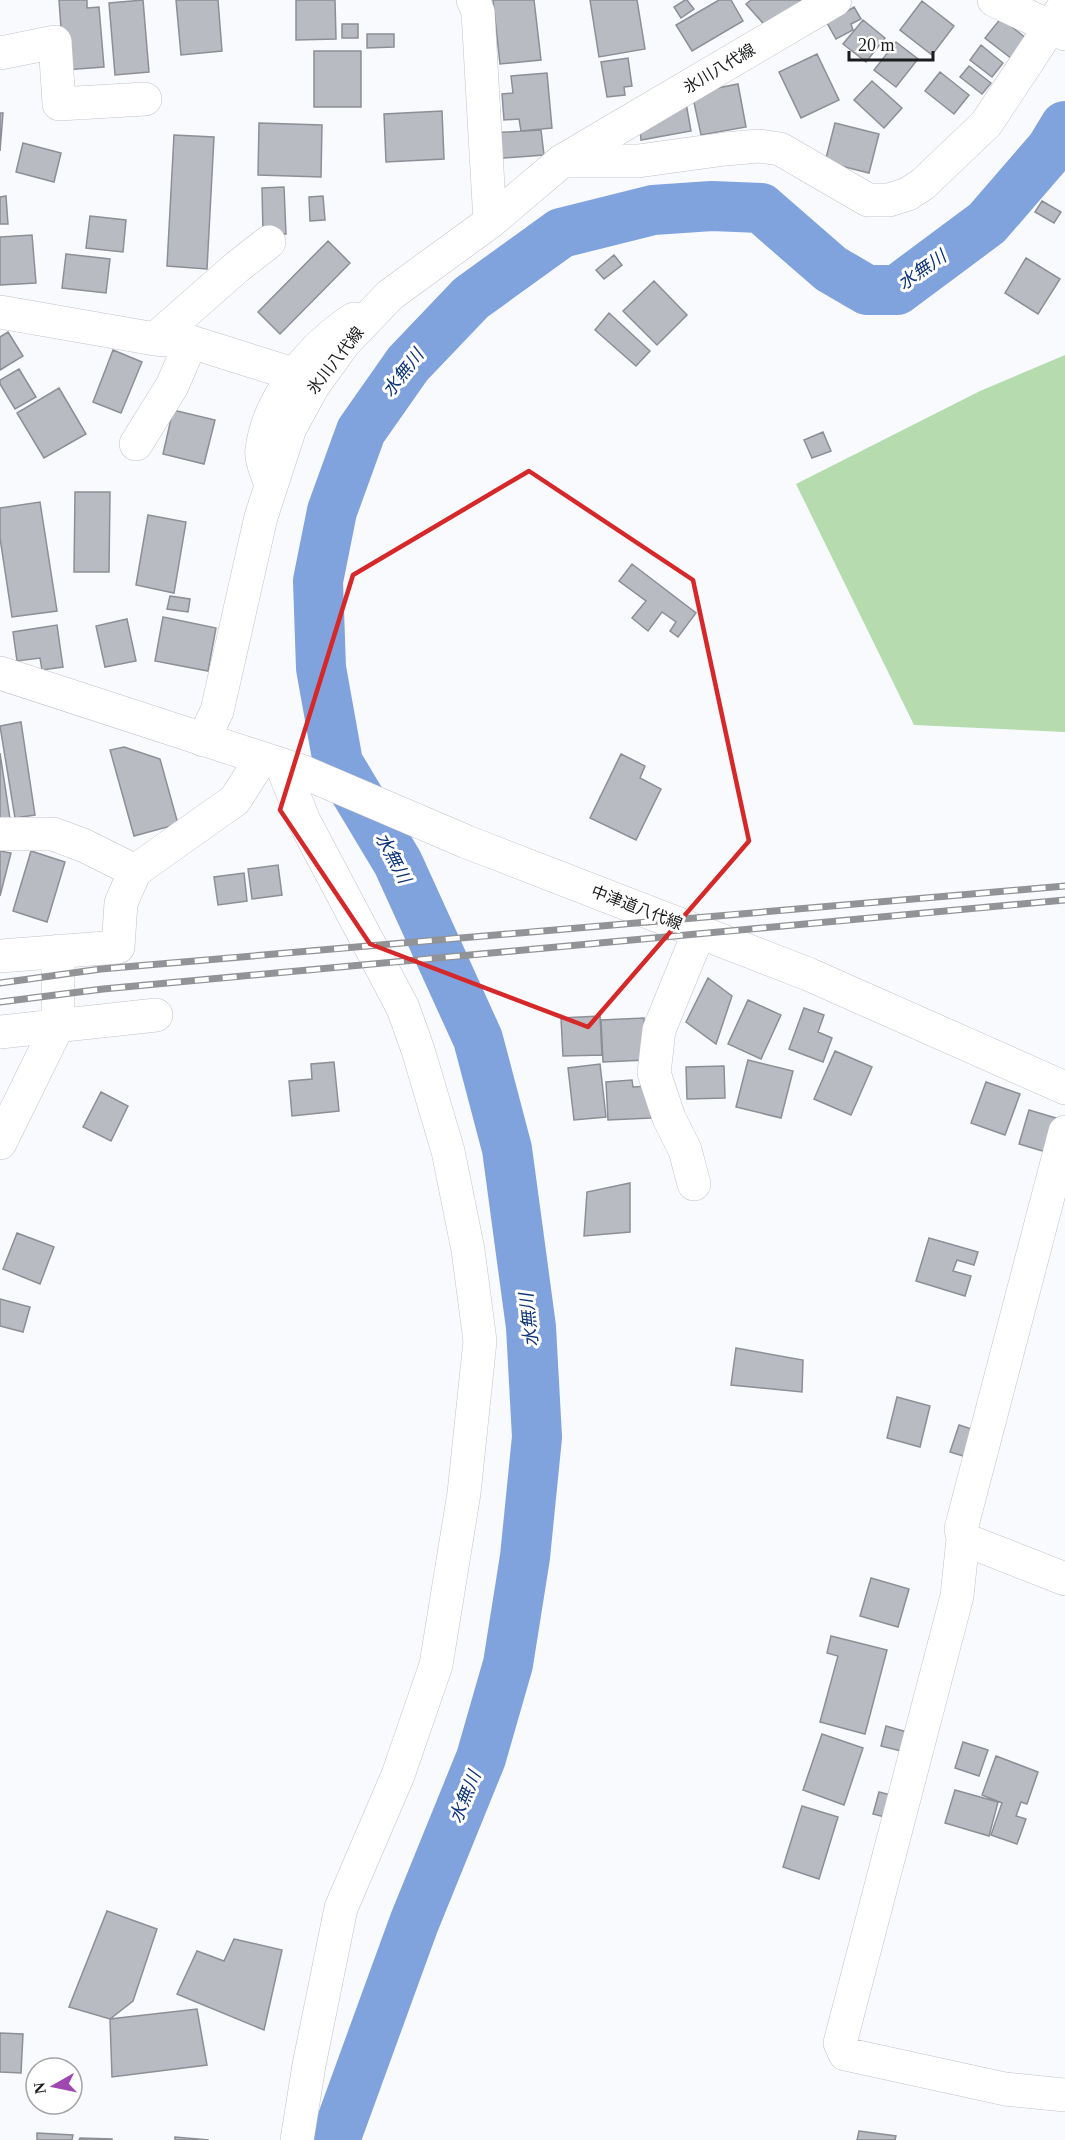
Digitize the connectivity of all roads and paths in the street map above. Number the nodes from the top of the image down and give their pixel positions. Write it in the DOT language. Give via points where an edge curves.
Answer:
graph roads {
  1 [pos="473,0"];
  2 [pos="835,0"];
  3 [pos="994,0"];
  4 [pos="1059,24"];
  5 [pos="0,53"];
  6 [pos="145,99"];
  7 [pos="562,161"];
  8 [pos="490,222"];
  9 [pos="269,242"];
  10 [pos="390,295"];
  11 [pos="0,312"];
  12 [pos="154,339"];
  13 [pos="191,342"];
  14 [pos="293,374"];
  15 [pos="136,444"];
  16 [pos="271,485"];
  17 [pos="0,673"];
  18 [pos="203,740"];
  19 [pos="281,765"];
  20 [pos="0,834"];
  21 [pos="135,871"];
  22 [pos="699,932"];
  23 [pos="58,951"];
  24 [pos="0,956"];
  25 [pos="156,1015"];
  26 [pos="58,1025"];
  27 [pos="0,1032"];
  28 [pos="1065,1088"];
  29 [pos="1065,1132"];
  30 [pos="0,1143"];
  31 [pos="694,1184"];
  32 [pos="963,1539"];
  33 [pos="1065,1579"];
  34 [pos="1065,2095"];
  35 [pos="297,2140"];
  1 -- 8 [label="street" via="478,12"];
  2 -- 7 [label="street, 氷川八代線"];
  3 -- 4 [label="street"];
  4 -- 7 [label="street" via="986,124 923,183 908,194 889,200 868,200 780,149 759,146 638,161"];
  5 -- 6 [label="street" via="55,42 59,104"];
  7 -- 8 [label="street, 氷川八代線"];
  8 -- 10 [label="street, 氷川八代線"];
  9 -- 12 [label="street"];
  10 -- 14 [label="street" via="342,327"];
  10 -- 16 [label="street, 氷川八代線" via="345,343 313,386 291,428"];
  11 -- 12 [label="street"];
  12 -- 13 [label="street"];
  13 -- 14 [label="street"];
  13 -- 15 [label="street" via="172,386"];
  14 -- 16 [label="street" via="271,417 261,452"];
  16 -- 18 [label="street, 氷川八代線" via="217,711"];
  17 -- 18 [label="street"];
  18 -- 19 [label="street, 中津道八代線"];
  19 -- 21 [label="street"];
  19 -- 22 [label="street, 中津道八代線"];
  19 -- 35 [label="street" via="304,821 403,1008 418,1050 448,1151 468,1250 480,1341 464,1493 436,1665 398,1775 341,1908"];
  20 -- 21 [label="street" via="53,834"];
  21 -- 23 [label="street" via="121,903 118,947"];
  22 -- 28 [label="street, 中津道八代線" via="808,974"];
  22 -- 31 [label="street" via="659,1030 654,1073 685,1150"];
  23 -- 24 [label="street"];
  23 -- 26 [label="street"];
  25 -- 26 [label="street"];
  26 -- 27 [label="street"];
  26 -- 30 [label="street"];
  29 -- 32 [label="street" via="961,1529"];
  32 -- 33 [label="street"];
  32 -- 34 [label="street" via="957,1596 840,2043 845,2054 1005,2089"];
}
